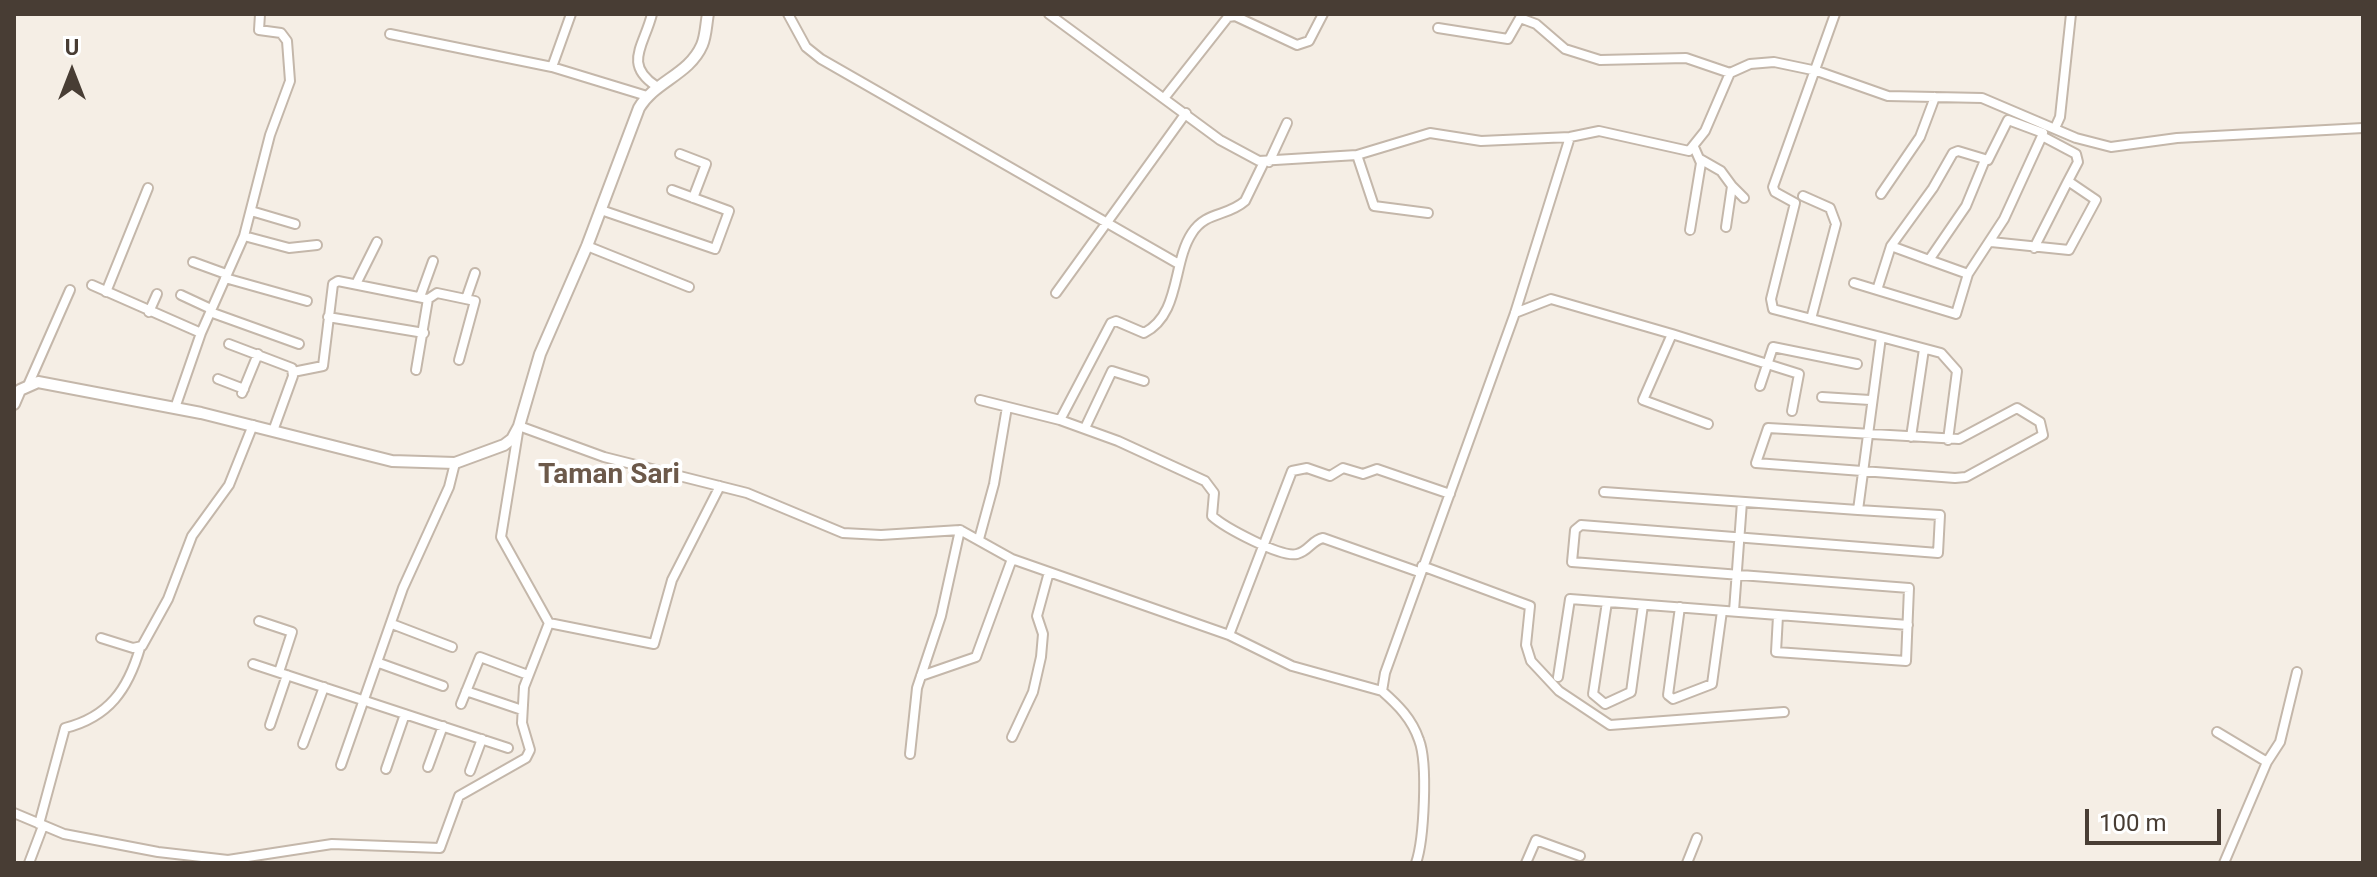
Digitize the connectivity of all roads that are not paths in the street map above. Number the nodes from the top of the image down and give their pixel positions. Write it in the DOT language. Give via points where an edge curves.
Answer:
graph roads {
  1 [pos="260,14"];
  2 [pos="571,14"];
  3 [pos="652,14"];
  4 [pos="708,14"];
  5 [pos="788,14"];
  6 [pos="1049,14"];
  7 [pos="1323,14"];
  8 [pos="1835,14"];
  9 [pos="2071,14"];
  10 [pos="1060,17"];
  11 [pos="1438,28"];
  12 [pos="390,34"];
  13 [pos="552,67"];
  14 [pos="1817,71"];
  15 [pos="1730,73"];
  16 [pos="656,86"];
  17 [pos="647,96"];
  18 [pos="1165,97"];
  19 [pos="1935,97"];
  20 [pos="1186,113"];
  21 [pos="1287,123"];
  22 [pos="2051,127"];
  23 [pos="2363,128"];
  24 [pos="2042,136"];
  25 [pos="1570,137"];
  26 [pos="1694,147"];
  27 [pos="680,154"];
  28 [pos="1357,155"];
  29 [pos="1700,159"];
  30 [pos="1985,160"];
  31 [pos="1266,162"];
  32 [pos="2068,181"];
  33 [pos="1732,186"];
  34 [pos="148,188"];
  35 [pos="672,190"];
  36 [pos="1881,194"];
  37 [pos="1803,196"];
  38 [pos="693,198"];
  39 [pos="1744,198"];
  40 [pos="601,210"];
  41 [pos="251,211"];
  42 [pos="1428,213"];
  43 [pos="1105,222"];
  44 [pos="295,224"];
  45 [pos="1726,227"];
  46 [pos="1690,230"];
  47 [pos="244,236"];
  48 [pos="377,242"];
  49 [pos="1991,242"];
  50 [pos="317,245"];
  51 [pos="587,246"];
  52 [pos="1891,246"];
  53 [pos="2034,248"];
  54 [pos="1929,260"];
  55 [pos="433,261"];
  56 [pos="193,262"];
  57 [pos="1177,263"];
  58 [pos="475,273"];
  59 [pos="1968,274"];
  60 [pos="226,276"];
  61 [pos="1854,283"];
  62 [pos="356,284"];
  63 [pos="92,285"];
  64 [pos="689,287"];
  65 [pos="70,290"];
  66 [pos="1877,290"];
  67 [pos="106,292"];
  68 [pos="1056,293"];
  69 [pos="157,294"];
  70 [pos="181,295"];
  71 [pos="424,298"];
  72 [pos="466,299"];
  73 [pos="307,301"];
  74 [pos="210,311"];
  75 [pos="149,312"];
  76 [pos="1515,313"];
  77 [pos="328,317"];
  78 [pos="1811,319"];
  79 [pos="201,333"];
  80 [pos="424,333"];
  81 [pos="1672,334"];
  82 [pos="1881,337"];
  83 [pos="229,344"];
  84 [pos="299,344"];
  85 [pos="1924,349"];
  86 [pos="258,354"];
  87 [pos="459,360"];
  88 [pos="1857,364"];
  89 [pos="1766,365"];
  90 [pos="416,370"];
  91 [pos="293,372"];
  92 [pos="218,379"];
  93 [pos="1144,381"];
  94 [pos="29,383"];
  95 [pos="1760,386"];
  96 [pos="1822,397"];
  97 [pos="980,400"];
  98 [pos="1870,400"];
  99 [pos="14,404"];
  100 [pos="1007,407"];
  101 [pos="175,408"];
  102 [pos="1792,411"];
  103 [pos="1060,420"];
  104 [pos="1708,424"];
  105 [pos="253,425"];
  106 [pos="519,426"];
  107 [pos="1085,428"];
  108 [pos="273,431"];
  109 [pos="1867,434"];
  110 [pos="1911,437"];
  111 [pos="1948,440"];
  112 [pos="455,463"];
  113 [pos="1862,470"];
  114 [pos="720,486"];
  115 [pos="1604,492"];
  116 [pos="1450,494"];
  117 [pos="1742,502"];
  118 [pos="1858,510"];
  119 [pos="960,530"];
  120 [pos="979,539"];
  121 [pos="1740,539"];
  122 [pos="1265,544"];
  123 [pos="1012,559"];
  124 [pos="1421,569"];
  125 [pos="1049,572"];
  126 [pos="1737,575"];
  127 [pos="1607,602"];
  128 [pos="1643,605"];
  129 [pos="1680,607"];
  130 [pos="1722,611"];
  131 [pos="1734,611"];
  132 [pos="1778,616"];
  133 [pos="259,621"];
  134 [pos="549,623"];
  135 [pos="392,624"];
  136 [pos="1908,625"];
  137 [pos="1229,635"];
  138 [pos="101,638"];
  139 [pos="452,647"];
  140 [pos="140,648"];
  141 [pos="379,663"];
  142 [pos="253,664"];
  143 [pos="2297,672"];
  144 [pos="283,673"];
  145 [pos="528,675"];
  146 [pos="921,676"];
  147 [pos="1558,677"];
  148 [pos="443,686"];
  149 [pos="324,687"];
  150 [pos="466,691"];
  151 [pos="1382,691"];
  152 [pos="366,701"];
  153 [pos="461,704"];
  154 [pos="522,710"];
  155 [pos="1784,712"];
  156 [pos="405,714"];
  157 [pos="270,725"];
  158 [pos="443,726"];
  159 [pos="2217,732"];
  160 [pos="1012,737"];
  161 [pos="482,739"];
  162 [pos="303,744"];
  163 [pos="508,748"];
  164 [pos="910,754"];
  165 [pos="2267,762"];
  166 [pos="341,765"];
  167 [pos="428,767"];
  168 [pos="386,769"];
  169 [pos="470,771"];
  170 [pos="14,813"];
  171 [pos="41,825"];
  172 [pos="1697,838"];
  173 [pos="1580,856"];
  174 [pos="29,863"];
  175 [pos="1416,863"];
  176 [pos="1526,863"];
  177 [pos="1687,863"];
  178 [pos="2224,863"];
  1 -- 41 [label="street" via="259,30 285,36 290,81"];
  2 -- 13 [label="street"];
  3 -- 16 [label="street" via="636,66 640,76"];
  4 -- 16 [label="street" via="703,44 694,58"];
  5 -- 43 [label="street" via="813,54"];
  6 -- 10 [label="street"];
  7 -- 18 [label="street" via="1309,41 1297,45 1228,17"];
  8 -- 14 [label="street"];
  9 -- 22 [label="street" via="2060,117"];
  10 -- 18 [label="street"];
  11 -- 15 [label="street" via="1508,39 1520,18 1536,24 1565,49 1600,60 1686,58"];
  12 -- 13 [label="street"];
  13 -- 17 [label="street"];
  14 -- 15 [label="street" via="1761,62"];
  14 -- 19 [label="street" via="1888,96"];
  14 -- 78 [label="street" via="1773,187 1795,203 1773,309"];
  15 -- 26 [label="street"];
  16 -- 17 [label="street"];
  17 -- 40 [label="street"];
  18 -- 20 [label="street"];
  19 -- 22 [label="street" via="1982,98"];
  19 -- 36 [label="street" via="1920,137"];
  20 -- 31 [label="street" via="1220,140"];
  20 -- 43 [label="street"];
  21 -- 31 [label="street"];
  22 -- 23 [label="street" via="2090,143 2117,147 2177,138"];
  22 -- 24 [label="street"];
  24 -- 30 [label="street" via="2008,120"];
  24 -- 32 [label="street" via="2078,158"];
  24 -- 49 [label="street"];
  25 -- 26 [label="street" via="1599,131 1681,150"];
  25 -- 28 [label="street" via="1481,141 1430,133"];
  25 -- 76 [label="street"];
  26 -- 29 [label="street"];
  27 -- 38 [label="street" via="706,164"];
  28 -- 31 [label="street"];
  28 -- 42 [label="street" via="1374,206"];
  29 -- 33 [label="street" via="1721,171"];
  29 -- 46 [label="street"];
  30 -- 52 [label="street" via="1953,153"];
  30 -- 54 [label="street" via="1966,206"];
  31 -- 57 [label="street" via="1245,201 1199,222"];
  32 -- 53 [label="street"];
  32 -- 53 [label="street" via="2094,197 2095,204 2069,250"];
  33 -- 39 [label="street"];
  33 -- 45 [label="street"];
  34 -- 67 [label="street"];
  35 -- 38 [label="street"];
  37 -- 78 [label="street" via="1830,208 1836,224"];
  38 -- 40 [label="street" via="729,211 715,249"];
  40 -- 51 [label="street"];
  41 -- 44 [label="street"];
  41 -- 47 [label="street"];
  43 -- 57 [label="street"];
  43 -- 68 [label="street"];
  47 -- 50 [label="street" via="289,248"];
  47 -- 60 [label="street"];
  48 -- 62 [label="street"];
  49 -- 53 [label="street"];
  49 -- 59 [label="street"];
  51 -- 64 [label="street"];
  51 -- 106 [label="street" via="540,354"];
  52 -- 54 [label="street"];
  52 -- 66 [label="street"];
  54 -- 59 [label="street"];
  55 -- 71 [label="street"];
  56 -- 60 [label="street"];
  57 -- 103 [label="street" via="1176,288 1155,324 1144,333 1111,323"];
  58 -- 72 [label="street"];
  59 -- 66 [label="street" via="1956,314"];
  60 -- 73 [label="street"];
  60 -- 74 [label="street"];
  61 -- 66 [label="street"];
  62 -- 71 [label="street"];
  62 -- 77 [label="street" via="333,284"];
  63 -- 67 [label="street"];
  65 -- 94 [label="street"];
  67 -- 75 [label="street"];
  69 -- 75 [label="street"];
  70 -- 74 [label="street"];
  71 -- 72 [label="street" via="437,293"];
  71 -- 80 [label="street"];
  72 -- 87 [label="street" via="475,301"];
  74 -- 79 [label="street"];
  74 -- 84 [label="street"];
  75 -- 79 [label="street"];
  76 -- 81 [label="street" via="1551,299"];
  76 -- 116 [label="street"];
  77 -- 80 [label="street"];
  77 -- 91 [label="street" via="323,367"];
  78 -- 82 [label="street"];
  79 -- 101 [label="street"];
  80 -- 90 [label="street"];
  81 -- 89 [label="street"];
  81 -- 104 [label="street" via="1643,401"];
  82 -- 85 [label="street"];
  82 -- 98 [label="street"];
  83 -- 86 [label="street"];
  85 -- 110 [label="street"];
  85 -- 111 [label="street" via="1941,353 1957,371"];
  86 -- 91 [label="street"];
  86 -- 92 [label="street" via="243,391"];
  88 -- 89 [label="street" via="1775,347"];
  89 -- 95 [label="street"];
  89 -- 102 [label="street" via="1801,375"];
  91 -- 108 [label="street"];
  93 -- 107 [label="street" via="1112,371"];
  94 -- 99 [label="street"];
  94 -- 101 [label="street"];
  96 -- 98 [label="street"];
  97 -- 100 [label="street"];
  98 -- 109 [label="street"];
  100 -- 103 [label="street"];
  100 -- 120 [label="street"];
  101 -- 105 [label="street"];
  103 -- 107 [label="street"];
  105 -- 108 [label="street"];
  105 -- 140 [label="street" via="229,485 192,536 168,599"];
  106 -- 112 [label="street" via="509,442"];
  106 -- 114 [label="street" via="604,457"];
  106 -- 134 [label="street" via="501,537"];
  107 -- 122 [label="street" via="1205,481 1214,493 1212,516 1227,529"];
  108 -- 112 [label="street" via="392,461"];
  109 -- 110 [label="street"];
  109 -- 113 [label="street"];
  109 -- 113 [label="street" via="1768,428 1756,463"];
  110 -- 111 [label="street"];
  111 -- 113 [label="street" via="2017,408 2040,422 2045,432 1966,477"];
  112 -- 135 [label="street"];
  113 -- 118 [label="street"];
  114 -- 119 [label="street" via="843,533"];
  114 -- 134 [label="street" via="677,567 654,644"];
  115 -- 117 [label="street"];
  116 -- 122 [label="street" via="1377,469 1363,474 1343,468 1330,476 1296,469"];
  116 -- 124 [label="street"];
  117 -- 118 [label="street"];
  117 -- 121 [label="street"];
  118 -- 121 [label="street" via="1940,515 1938,553"];
  119 -- 120 [label="street"];
  119 -- 146 [label="street" via="944,606"];
  120 -- 123 [label="street"];
  121 -- 126 [label="street"];
  121 -- 126 [label="street" via="1581,525 1575,530 1572,562"];
  122 -- 124 [label="street" via="1296,555 1323,538"];
  122 -- 137 [label="street"];
  123 -- 125 [label="street"];
  123 -- 146 [label="street" via="976,657"];
  124 -- 151 [label="street"];
  124 -- 155 [label="street" via="1530,606 1526,645 1531,661 1559,691 1610,725"];
  125 -- 137 [label="street"];
  125 -- 160 [label="street" via="1037,616 1043,634 1041,657 1033,692"];
  126 -- 131 [label="street"];
  126 -- 136 [label="street" via="1909,588"];
  127 -- 128 [label="street"];
  127 -- 128 [label="street" via="1593,694 1605,704 1631,692"];
  127 -- 147 [label="street" via="1570,599"];
  128 -- 129 [label="street"];
  129 -- 130 [label="street"];
  129 -- 130 [label="street" via="1668,695 1673,699 1712,684"];
  130 -- 131 [label="street"];
  131 -- 132 [label="street"];
  132 -- 136 [label="street"];
  132 -- 136 [label="street" via="1776,652 1906,661"];
  133 -- 144 [label="street" via="292,632"];
  134 -- 145 [label="street"];
  135 -- 139 [label="street"];
  135 -- 141 [label="street"];
  137 -- 151 [label="street" via="1292,666"];
  138 -- 140 [label="street"];
  140 -- 171 [label="street" via="120,698 83,724 65,728"];
  141 -- 148 [label="street"];
  141 -- 152 [label="street"];
  142 -- 144 [label="street"];
  143 -- 165 [label="street" via="2280,742"];
  144 -- 149 [label="street"];
  144 -- 157 [label="street"];
  145 -- 150 [label="street" via="480,657"];
  145 -- 154 [label="street"];
  146 -- 164 [label="street"];
  149 -- 152 [label="street"];
  149 -- 162 [label="street"];
  150 -- 153 [label="street"];
  150 -- 154 [label="street"];
  151 -- 175 [label="street" via="1404,711 1420,742 1422,825"];
  152 -- 156 [label="street"];
  152 -- 166 [label="street"];
  154 -- 171 [label="street" via="529,755 459,796 437,850 332,844 228,860 158,852"];
  156 -- 158 [label="street"];
  156 -- 168 [label="street"];
  158 -- 161 [label="street"];
  158 -- 167 [label="street"];
  159 -- 165 [label="street"];
  161 -- 163 [label="street"];
  161 -- 169 [label="street"];
  165 -- 178 [label="street"];
  170 -- 171 [label="street"];
  171 -- 174 [label="street"];
  172 -- 177 [label="street"];
  173 -- 176 [label="street" via="1536,840"];
}
